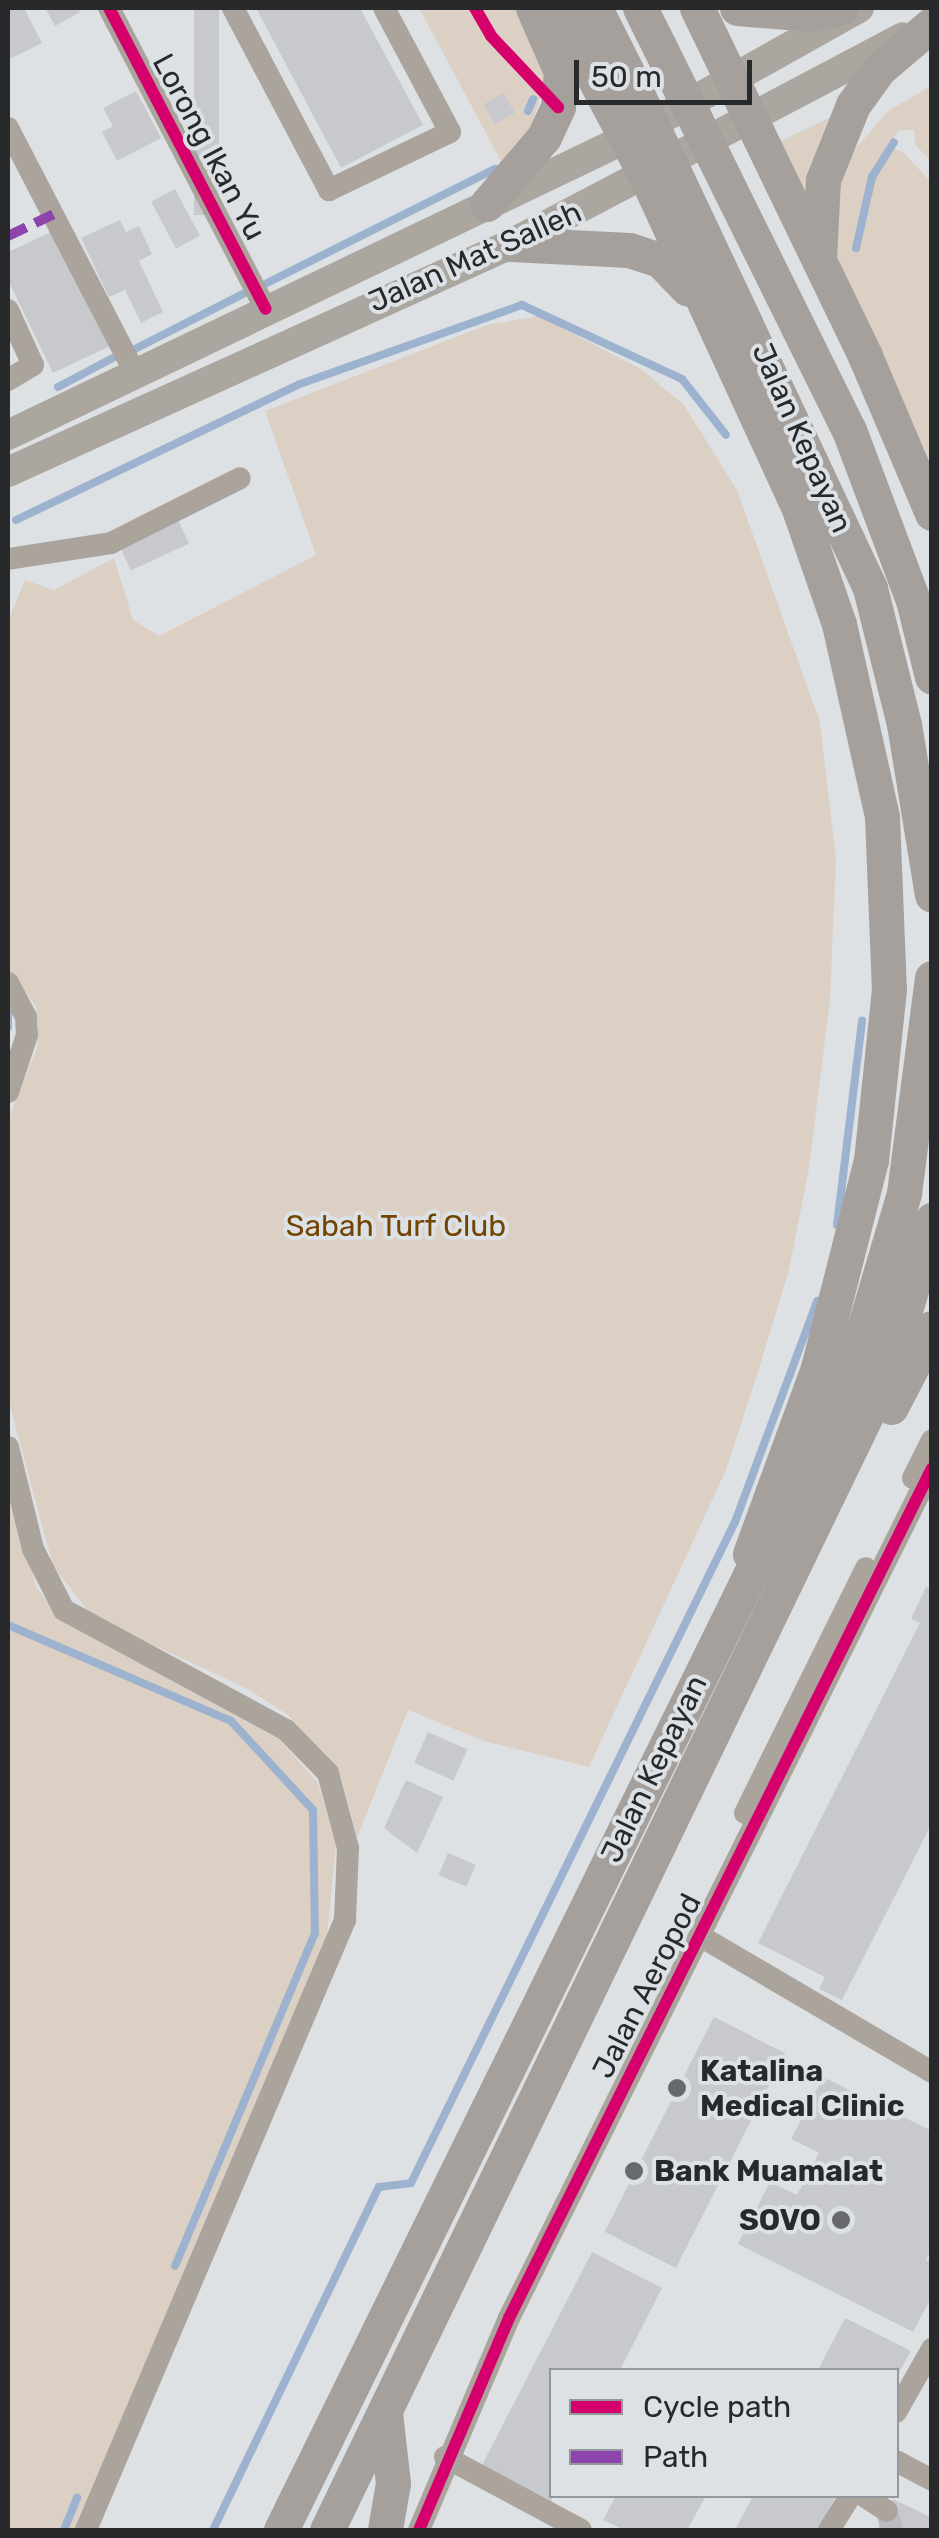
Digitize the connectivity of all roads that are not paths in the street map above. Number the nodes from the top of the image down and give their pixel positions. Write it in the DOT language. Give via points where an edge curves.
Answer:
graph roads {
  1 [pos="108,8"];
  2 [pos="234,8"];
  3 [pos="384,8"];
  4 [pos="533,8"];
  5 [pos="558,8"];
  6 [pos="594,8"];
  7 [pos="640,8"];
  8 [pos="697,8"];
  9 [pos="737,8"];
  10 [pos="840,8"];
  11 [pos="858,8"];
  12 [pos="932,22"];
  13 [pos="730,78"];
  14 [pos="752,120"];
  15 [pos="8,128"];
  16 [pos="626,138"];
  17 [pos="646,176"];
  18 [pos="488,204"];
  19 [pos="511,244"];
  20 [pos="819,269"];
  21 [pos="266,308"];
  22 [pos="8,310"];
  23 [pos="706,314"];
  24 [pos="135,373"];
  25 [pos="8,380"];
  26 [pos="8,434"];
  27 [pos="8,472"];
  28 [pos="240,478"];
  29 [pos="932,513"];
  30 [pos="10,567"];
  31 [pos="932,677"];
  32 [pos="932,895"];
  33 [pos="932,978"];
  34 [pos="8,983"];
  35 [pos="8,1092"];
  36 [pos="932,1220"];
  37 [pos="903,1263"];
  38 [pos="932,1328"];
  39 [pos="932,1440"];
  40 [pos="8,1447"];
  41 [pos="932,1468"];
  42 [pos="822,1509"];
  43 [pos="750,1575"];
  44 [pos="729,1878"];
  45 [pos="700,1936"];
  46 [pos="932,2072"];
  47 [pos="932,2349"];
  48 [pos="924,2376"];
  49 [pos="899,2408"];
  50 [pos="384,2412"];
  51 [pos="446,2457"];
  52 [pos="899,2463"];
  53 [pos="932,2480"];
  54 [pos="849,2498"];
  55 [pos="867,2498"];
  56 [pos="886,2510"];
  57 [pos="86,2530"];
  58 [pos="281,2530"];
  59 [pos="327,2530"];
  60 [pos="385,2530"];
  61 [pos="419,2530"];
  62 [pos="581,2530"];
  63 [pos="829,2530"];
  1 -- 21 [label="street, Lorong Ikan Yu"];
  2 -- 3 [label="street" via="329,190 450,132"];
  4 -- 18 [label="highway" via="561,72 558,107 544,138"];
  5 -- 16 [label="highway"];
  6 -- 32 [label="highway, Jalan Kepayan, bridge" via="741,304 870,588 904,724"];
  7 -- 31 [label="highway, Jalan Kepayan, bridge" via="848,430 912,600"];
  8 -- 13 [label="highway"];
  9 -- 10 [label="highway" via="812,14"];
  11 -- 13 [label="main road, Jalan Mat Salleh"];
  12 -- 14 [label="main road, Jalan Mat Salleh"];
  12 -- 20 [label="highway" via="879,69 832,150 819,210"];
  13 -- 14 [label="highway"];
  13 -- 16 [label="main road, Jalan Mat Salleh"];
  14 -- 17 [label="main road, Jalan Mat Salleh"];
  14 -- 20 [label="highway"];
  15 -- 24 [label="street"];
  16 -- 17 [label="highway"];
  16 -- 18 [label="main road, Jalan Mat Salleh"];
  17 -- 19 [label="main road, Jalan Mat Salleh"];
  17 -- 23 [label="highway"];
  18 -- 21 [label="main road, Jalan Mat Salleh"];
  19 -- 23 [label="highway" via="587,243 660,260"];
  19 -- 27 [label="main road, Jalan Mat Salleh"];
  20 -- 29 [label="highway" via="866,356"];
  21 -- 24 [label="main road, Jalan Mat Salleh"];
  22 -- 25 [label="street" via="33,365"];
  23 -- 43 [label="highway" via="799,509 840,624 872,760 886,866 886,1056 870,1160 818,1368 750,1542"];
  24 -- 26 [label="main road, Jalan Mat Salleh"];
  28 -- 30 [label="street" via="111,543"];
  33 -- 37 [label="highway, Jalan Kepayan"];
  34 -- 35 [label="street" via="26,1017 27,1035"];
  36 -- 37 [label="highway, Jalan Kepayan"];
  37 -- 42 [label="highway, Jalan Kepayan" via="886,1374"];
  37 -- 43 [label="highway, Jalan Kepayan" via="864,1338 800,1494"];
  38 -- 42 [label="highway" via="908,1382"];
  39 -- 44 [label="street" via="755,1790 729,1851"];
  40 -- 57 [label="street" via="33,1549 64,1610 286,1730 328,1773 348,1848 345,1920"];
  41 -- 44 [label="street, Jalan Aeropod"];
  42 -- 50 [label="highway, Jalan Kepayan"];
  43 -- 58 [label="highway, Jalan Kepayan"];
  44 -- 45 [label="street, Jalan Aeropod"];
  45 -- 46 [label="street"];
  45 -- 51 [label="street, Jalan Aeropod"];
  47 -- 48 [label="street"];
  48 -- 49 [label="street"];
  50 -- 59 [label="highway, Jalan Kepayan"];
  50 -- 60 [label="highway" via="393,2483"];
  51 -- 61 [label="street, Jalan Aeropod"];
  51 -- 62 [label="street" via="563,2508"];
  52 -- 53 [label="street"];
  54 -- 63 [label="street"];
  55 -- 56 [label="street"];
}
